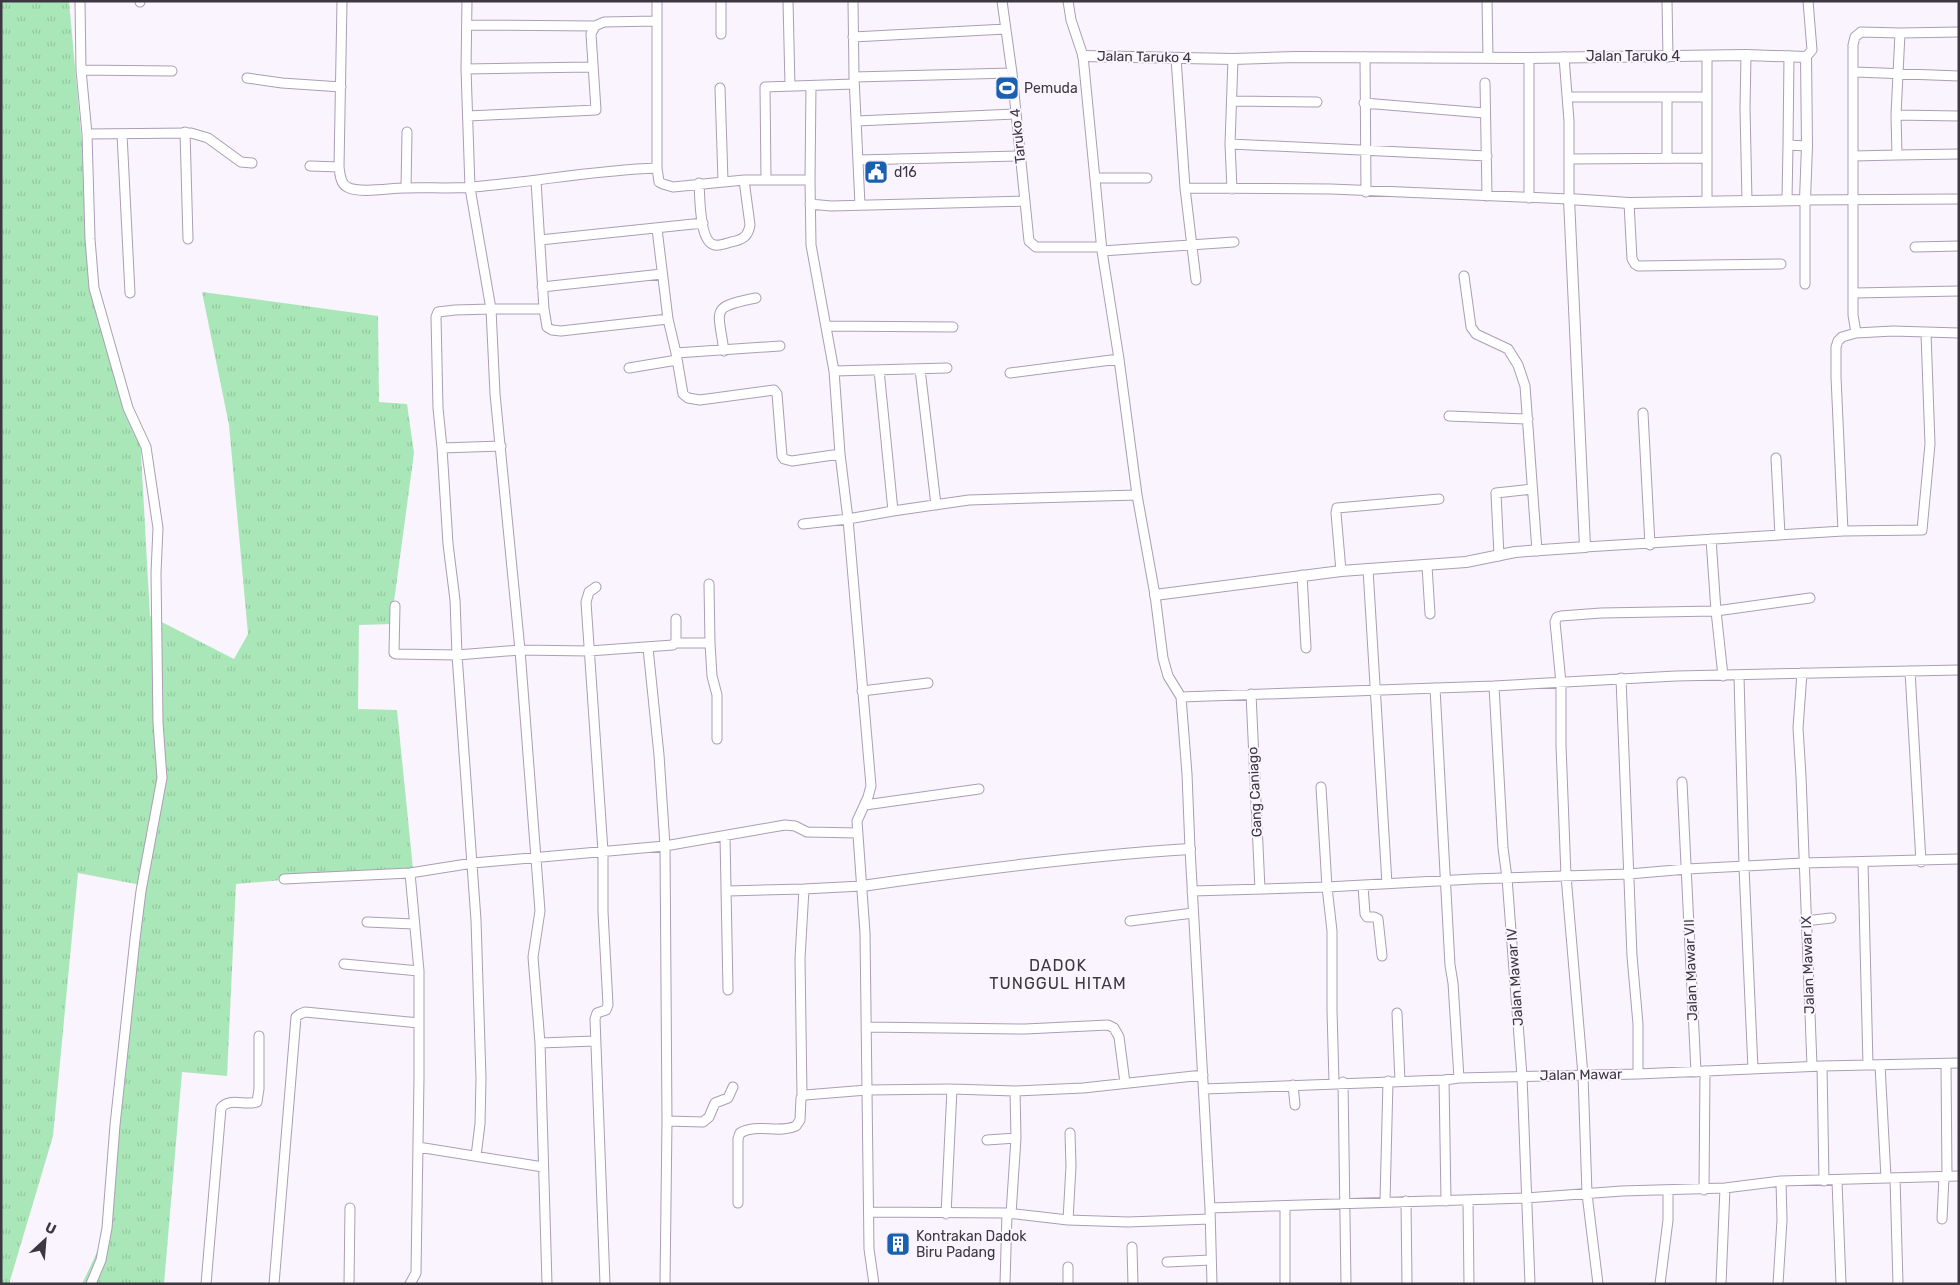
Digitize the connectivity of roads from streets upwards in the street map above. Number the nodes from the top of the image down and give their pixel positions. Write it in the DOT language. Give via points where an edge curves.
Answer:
graph roads {
  1 [pos="80,1"];
  2 [pos="342,1"];
  3 [pos="467,1"];
  4 [pos="656,1"];
  5 [pos="722,1"];
  6 [pos="788,1"];
  7 [pos="853,1"];
  8 [pos="1002,1"];
  9 [pos="1068,1"];
  10 [pos="1487,1"];
  11 [pos="1667,1"];
  12 [pos="1808,1"];
  13 [pos="656,21"];
  14 [pos="467,25"];
  15 [pos="595,26"];
  16 [pos="1006,28"];
  17 [pos="1959,32"];
  18 [pos="1900,33"];
  19 [pos="721,34"];
  20 [pos="853,37"];
  21 [pos="1746,55"];
  22 [pos="1083,56"];
  23 [pos="1707,56"];
  24 [pos="1789,56"];
  25 [pos="1365,57"];
  26 [pos="1564,57"];
  27 [pos="1668,57"];
  28 [pos="1806,57"];
  29 [pos="1176,58"];
  30 [pos="1488,58"];
  31 [pos="1529,58"];
  32 [pos="1233,59"];
  33 [pos="592,67"];
  34 [pos="466,69"];
  35 [pos="81,70"];
  36 [pos="172,71"];
  37 [pos="1012,72"];
  38 [pos="1855,72"];
  39 [pos="1898,73"];
  40 [pos="1959,76"];
  41 [pos="247,78"];
  42 [pos="854,81"];
  43 [pos="1485,83"];
  44 [pos="790,86"];
  45 [pos="811,86"];
  46 [pos="341,87"];
  47 [pos="720,88"];
  48 [pos="1567,97"];
  49 [pos="1706,97"];
  50 [pos="1667,98"];
  51 [pos="1232,101"];
  52 [pos="1317,102"];
  53 [pos="1364,103"];
  54 [pos="1484,113"];
  55 [pos="1015,114"];
  56 [pos="1896,115"];
  57 [pos="468,116"];
  58 [pos="1959,116"];
  59 [pos="857,121"];
  60 [pos="185,132"];
  61 [pos="406,132"];
  62 [pos="87,134"];
  63 [pos="122,134"];
  64 [pos="1230,144"];
  65 [pos="1788,145"];
  66 [pos="1807,146"];
  67 [pos="1364,148"];
  68 [pos="1959,154"];
  69 [pos="1897,155"];
  70 [pos="1020,156"];
  71 [pos="1488,156"];
  72 [pos="1854,156"];
  73 [pos="1667,158"];
  74 [pos="1707,158"];
  75 [pos="1569,159"];
  76 [pos="858,160"];
  77 [pos="252,163"];
  78 [pos="310,166"];
  79 [pos="339,167"];
  80 [pos="657,168"];
  81 [pos="1095,178"];
  82 [pos="1147,178"];
  83 [pos="766,179"];
  84 [pos="744,180"];
  85 [pos="810,180"];
  86 [pos="536,181"];
  87 [pos="723,181"];
  88 [pos="699,183"];
  89 [pos="406,188"];
  90 [pos="470,188"];
  91 [pos="1185,188"];
  92 [pos="1232,189"];
  93 [pos="1366,192"];
  94 [pos="1487,196"];
  95 [pos="1529,198"];
  96 [pos="1959,199"];
  97 [pos="1569,200"];
  98 [pos="1787,200"];
  99 [pos="1805,200"];
  100 [pos="1854,200"];
  101 [pos="1026,201"];
  102 [pos="1707,201"];
  103 [pos="1747,201"];
  104 [pos="1629,203"];
  105 [pos="810,204"];
  106 [pos="860,205"];
  107 [pos="703,223"];
  108 [pos="657,229"];
  109 [pos="188,239"];
  110 [pos="540,240"];
  111 [pos="1234,242"];
  112 [pos="1190,244"];
  113 [pos="1959,246"];
  114 [pos="1915,247"];
  115 [pos="1101,249"];
  116 [pos="1782,264"];
  117 [pos="662,274"];
  118 [pos="1464,276"];
  119 [pos="1196,280"];
  120 [pos="1805,284"];
  121 [pos="542,287"];
  122 [pos="1959,291"];
  123 [pos="130,293"];
  124 [pos="1854,293"];
  125 [pos="756,298"];
  126 [pos="491,309"];
  127 [pos="544,310"];
  128 [pos="668,319"];
  129 [pos="826,326"];
  130 [pos="952,327"];
  131 [pos="1856,333"];
  132 [pos="1926,333"];
  133 [pos="1959,333"];
  134 [pos="780,346"];
  135 [pos="724,351"];
  136 [pos="676,356"];
  137 [pos="1119,359"];
  138 [pos="629,368"];
  139 [pos="947,368"];
  140 [pos="920,369"];
  141 [pos="879,370"];
  142 [pos="834,371"];
  143 [pos="1010,373"];
  144 [pos="1644,413"];
  145 [pos="1449,416"];
  146 [pos="1528,419"];
  147 [pos="501,446"];
  148 [pos="442,448"];
  149 [pos="840,454"];
  150 [pos="1776,458"];
  151 [pos="1532,489"];
  152 [pos="1137,495"];
  153 [pos="1439,499"];
  154 [pos="936,505"];
  155 [pos="893,511"];
  156 [pos="848,519"];
  157 [pos="803,524"];
  158 [pos="1843,531"];
  159 [pos="1780,535"];
  160 [pos="1711,539"];
  161 [pos="1650,544"];
  162 [pos="1585,547"];
  163 [pos="1537,550"];
  164 [pos="1499,556"];
  165 [pos="1427,566"];
  166 [pos="1368,569"];
  167 [pos="1341,571"];
  168 [pos="1302,575"];
  169 [pos="709,584"];
  170 [pos="596,587"];
  171 [pos="1155,595"];
  172 [pos="1810,598"];
  173 [pos="395,606"];
  174 [pos="1716,611"];
  175 [pos="1430,614"];
  176 [pos="676,619"];
  177 [pos="675,644"];
  178 [pos="710,644"];
  179 [pos="648,648"];
  180 [pos="1306,648"];
  181 [pos="520,650"];
  182 [pos="590,651"];
  183 [pos="457,655"];
  184 [pos="1959,670"];
  185 [pos="1910,672"];
  186 [pos="1802,673"];
  187 [pos="1723,676"];
  188 [pos="1739,676"];
  189 [pos="1622,678"];
  190 [pos="928,683"];
  191 [pos="1561,683"];
  192 [pos="1494,686"];
  193 [pos="1435,688"];
  194 [pos="1375,690"];
  195 [pos="862,691"];
  196 [pos="1251,694"];
  197 [pos="1181,697"];
  198 [pos="717,739"];
  199 [pos="1682,782"];
  200 [pos="1321,787"];
  201 [pos="979,788"];
  202 [pos="865,804"];
  203 [pos="858,833"];
  204 [pos="725,837"];
  205 [pos="665,846"];
  206 [pos="1190,849"];
  207 [pos="603,851"];
  208 [pos="538,858"];
  209 [pos="1959,860"];
  210 [pos="1863,862"];
  211 [pos="1921,862"];
  212 [pos="473,863"];
  213 [pos="1804,863"];
  214 [pos="1744,867"];
  215 [pos="1687,869"];
  216 [pos="410,873"];
  217 [pos="1629,874"];
  218 [pos="1566,876"];
  219 [pos="1507,878"];
  220 [pos="284,879"];
  221 [pos="1446,880"];
  222 [pos="1387,884"];
  223 [pos="862,886"];
  224 [pos="1363,886"];
  225 [pos="1327,887"];
  226 [pos="1260,889"];
  227 [pos="804,890"];
  228 [pos="1192,890"];
  229 [pos="727,891"];
  230 [pos="1193,913"];
  231 [pos="1831,918"];
  232 [pos="1130,921"];
  233 [pos="1806,921"];
  234 [pos="367,922"];
  235 [pos="414,924"];
  236 [pos="1382,956"];
  237 [pos="344,964"];
  238 [pos="419,971"];
  239 [pos="728,990"];
  240 [pos="1396,1013"];
  241 [pos="419,1023"];
  242 [pos="867,1026"];
  243 [pos="259,1036"];
  244 [pos="595,1041"];
  245 [pos="540,1043"];
  246 [pos="1959,1063"];
  247 [pos="1880,1064"];
  248 [pos="1946,1064"];
  249 [pos="1868,1065"];
  250 [pos="1817,1066"];
  251 [pos="1752,1069"];
  252 [pos="1700,1071"];
  253 [pos="1638,1074"];
  254 [pos="1203,1075"];
  255 [pos="1583,1075"];
  256 [pos="1522,1076"];
  257 [pos="1459,1078"];
  258 [pos="1444,1080"];
  259 [pos="1388,1081"];
  260 [pos="1400,1081"];
  261 [pos="1339,1082"];
  262 [pos="1125,1084"];
  263 [pos="1294,1085"];
  264 [pos="733,1087"];
  265 [pos="1204,1088"];
  266 [pos="952,1089"];
  267 [pos="867,1090"];
  268 [pos="1015,1092"];
  269 [pos="802,1096"];
  270 [pos="1295,1105"];
  271 [pos="667,1122"];
  272 [pos="1070,1133"];
  273 [pos="1016,1138"];
  274 [pos="987,1140"];
  275 [pos="418,1147"];
  276 [pos="476,1156"];
  277 [pos="543,1167"];
  278 [pos="1959,1176"];
  279 [pos="1946,1177"];
  280 [pos="1890,1178"];
  281 [pos="1782,1181"];
  282 [pos="1824,1181"];
  283 [pos="1837,1181"];
  284 [pos="1725,1188"];
  285 [pos="1668,1190"];
  286 [pos="1704,1190"];
  287 [pos="1587,1194"];
  288 [pos="1526,1198"];
  289 [pos="1385,1201"];
  290 [pos="1406,1201"];
  291 [pos="1446,1201"];
  292 [pos="1468,1201"];
  293 [pos="738,1203"];
  294 [pos="1345,1203"];
  295 [pos="1285,1207"];
  296 [pos="350,1208"];
  297 [pos="1210,1208"];
  298 [pos="868,1212"];
  299 [pos="1009,1213"];
  300 [pos="946,1214"];
  301 [pos="1210,1219"];
  302 [pos="1942,1219"];
  303 [pos="1068,1220"];
  304 [pos="1132,1246"];
  305 [pos="1211,1260"];
  306 [pos="1167,1262"];
  307 [pos="1068,1267"];
  308 [pos="91,1284"];
  309 [pos="206,1284"];
  310 [pos="274,1284"];
  311 [pos="349,1284"];
  312 [pos="410,1284"];
  313 [pos="547,1284"];
  314 [pos="605,1284"];
  315 [pos="665,1284"];
  316 [pos="874,1284"];
  317 [pos="1005,1284"];
  318 [pos="1068,1284"];
  319 [pos="1133,1284"];
  320 [pos="1212,1284"];
  321 [pos="1285,1284"];
  322 [pos="1346,1284"];
  323 [pos="1407,1284"];
  324 [pos="1469,1284"];
  325 [pos="1530,1284"];
  326 [pos="1598,1284"];
  327 [pos="1660,1284"];
  328 [pos="1721,1284"];
  329 [pos="1778,1284"];
  330 [pos="1841,1284"];
  331 [pos="1898,1284"];
  1 -- 35 [label="street"];
  2 -- 46 [label="street"];
  3 -- 14 [label="street"];
  4 -- 13 [label="street"];
  5 -- 19 [label="street"];
  6 -- 44 [label="street"];
  7 -- 20 [label="street"];
  8 -- 16 [label="street, Taruko 4"];
  9 -- 22 [label="street, Jalan Taruko 4"];
  10 -- 30 [label="street"];
  11 -- 27 [label="street"];
  12 -- 28 [label="street" via="1812,50"];
  13 -- 15 [label="street" via="604,22"];
  13 -- 80 [label="street"];
  14 -- 15 [label="street"];
  14 -- 34 [label="street"];
  15 -- 33 [label="street" via="591,34"];
  16 -- 20 [label="street"];
  16 -- 37 [label="street, Taruko 4"];
  17 -- 18 [label="street"];
  18 -- 38 [label="street" via="1857,34 1853,45"];
  18 -- 39 [label="street"];
  20 -- 42 [label="street"];
  21 -- 23 [label="street, Jalan Taruko 4"];
  21 -- 24 [label="street, Jalan Taruko 4"];
  21 -- 103 [label="street"];
  22 -- 29 [label="street, Jalan Taruko 4"];
  22 -- 81 [label="street"];
  23 -- 27 [label="street, Jalan Taruko 4"];
  23 -- 49 [label="street"];
  24 -- 28 [label="street, Jalan Taruko 4"];
  24 -- 65 [label="street"];
  25 -- 30 [label="street, Jalan Taruko 4"];
  25 -- 32 [label="street, Jalan Taruko 4"];
  25 -- 53 [label="street"];
  26 -- 27 [label="street, Jalan Taruko 4"];
  26 -- 31 [label="street, Jalan Taruko 4"];
  26 -- 48 [label="street"];
  28 -- 66 [label="street"];
  29 -- 32 [label="street, Jalan Taruko 4"];
  29 -- 91 [label="street"];
  30 -- 31 [label="street, Jalan Taruko 4"];
  31 -- 95 [label="street"];
  32 -- 51 [label="street"];
  33 -- 34 [label="street"];
  33 -- 57 [label="street" via="596,110"];
  34 -- 57 [label="street"];
  35 -- 36 [label="street"];
  35 -- 62 [label="street"];
  37 -- 42 [label="street"];
  37 -- 55 [label="street, Taruko 4"];
  38 -- 39 [label="street"];
  38 -- 72 [label="street"];
  39 -- 40 [label="street"];
  39 -- 56 [label="street"];
  41 -- 46 [label="street"];
  42 -- 45 [label="street"];
  42 -- 59 [label="street"];
  43 -- 54 [label="street"];
  44 -- 45 [label="street"];
  44 -- 83 [label="street" via="766,87"];
  45 -- 85 [label="street"];
  46 -- 79 [label="street"];
  47 -- 87 [label="street"];
  48 -- 50 [label="street"];
  48 -- 75 [label="street"];
  49 -- 50 [label="street"];
  49 -- 74 [label="street"];
  50 -- 73 [label="street"];
  51 -- 52 [label="street"];
  51 -- 64 [label="street"];
  53 -- 54 [label="street"];
  53 -- 67 [label="street"];
  54 -- 71 [label="street"];
  55 -- 59 [label="street"];
  55 -- 70 [label="street, Taruko 4"];
  56 -- 58 [label="street"];
  56 -- 69 [label="street"];
  57 -- 90 [label="street"];
  59 -- 76 [label="street"];
  60 -- 63 [label="street"];
  60 -- 77 [label="street" via="208,138 241,162"];
  60 -- 109 [label="street"];
  61 -- 89 [label="street"];
  62 -- 63 [label="street"];
  62 -- 308 [label="street" via="94,288 128,408 146,446 158,528 158,723 162,778 131,968 107,1228 101,1260"];
  63 -- 123 [label="street"];
  64 -- 67 [label="street"];
  64 -- 92 [label="street"];
  65 -- 66 [label="street"];
  65 -- 98 [label="street"];
  66 -- 99 [label="street"];
  67 -- 71 [label="street"];
  67 -- 93 [label="street"];
  68 -- 69 [label="street"];
  69 -- 72 [label="street"];
  70 -- 76 [label="street"];
  70 -- 101 [label="street, Taruko 4"];
  71 -- 94 [label="street"];
  72 -- 100 [label="street"];
  73 -- 74 [label="street"];
  73 -- 75 [label="street"];
  74 -- 102 [label="street"];
  75 -- 97 [label="street"];
  76 -- 106 [label="street"];
  78 -- 79 [label="street"];
  79 -- 89 [label="street" via="343,183 349,188"];
  80 -- 86 [label="street" via="601,171"];
  80 -- 88 [label="street" via="658,180 663,184"];
  81 -- 82 [label="street"];
  81 -- 115 [label="street"];
  83 -- 84 [label="street"];
  83 -- 85 [label="street"];
  84 -- 87 [label="street"];
  84 -- 107 [label="street" via="750,226 747,235 740,240 715,245 707,240"];
  85 -- 105 [label="street"];
  86 -- 90 [label="street"];
  86 -- 110 [label="street"];
  87 -- 88 [label="street"];
  88 -- 107 [label="street"];
  89 -- 90 [label="street"];
  90 -- 126 [label="street"];
  91 -- 92 [label="street"];
  91 -- 112 [label="street"];
  92 -- 93 [label="street"];
  93 -- 94 [label="street"];
  94 -- 95 [label="street"];
  95 -- 97 [label="street"];
  96 -- 100 [label="street"];
  97 -- 104 [label="street"];
  97 -- 162 [label="street"];
  98 -- 99 [label="street"];
  98 -- 103 [label="street"];
  99 -- 100 [label="street"];
  99 -- 120 [label="street"];
  100 -- 124 [label="street"];
  101 -- 106 [label="street"];
  101 -- 115 [label="street, Taruko 4" via="1029,241 1036,246"];
  102 -- 103 [label="street"];
  102 -- 104 [label="street"];
  104 -- 116 [label="street" via="1632,259 1638,266"];
  105 -- 106 [label="street"];
  105 -- 129 [label="street" via="811,245"];
  107 -- 108 [label="street"];
  108 -- 110 [label="street"];
  108 -- 117 [label="street"];
  110 -- 121 [label="street"];
  111 -- 112 [label="street"];
  112 -- 115 [label="street"];
  112 -- 119 [label="street"];
  113 -- 114 [label="street"];
  115 -- 137 [label="street"];
  117 -- 121 [label="street"];
  117 -- 128 [label="street"];
  118 -- 146 [label="street" via="1470,327 1476,334 1503,346 1513,357 1525,386"];
  121 -- 127 [label="street"];
  122 -- 124 [label="street"];
  124 -- 131 [label="street"];
  125 -- 135 [label="street" via="730,303 720,311"];
  126 -- 127 [label="street"];
  126 -- 147 [label="street"];
  126 -- 148 [label="street" via="441,311 436,317"];
  127 -- 128 [label="street" via="546,325 552,330"];
  128 -- 136 [label="street"];
  129 -- 130 [label="street"];
  129 -- 142 [label="street"];
  131 -- 132 [label="street"];
  131 -- 158 [label="street" via="1842,337 1836,346"];
  132 -- 133 [label="street"];
  132 -- 158 [label="street" via="1930,444 1923,528"];
  134 -- 135 [label="street"];
  135 -- 136 [label="street"];
  136 -- 138 [label="street"];
  136 -- 149 [label="street" via="681,392 692,399 776,392 782,456 786,460"];
  137 -- 143 [label="street"];
  137 -- 152 [label="street"];
  139 -- 140 [label="street"];
  140 -- 141 [label="street"];
  140 -- 154 [label="street"];
  141 -- 142 [label="street"];
  141 -- 155 [label="street"];
  142 -- 149 [label="street"];
  144 -- 161 [label="street"];
  145 -- 146 [label="street"];
  146 -- 151 [label="street"];
  147 -- 148 [label="street"];
  147 -- 181 [label="street"];
  148 -- 183 [label="street" via="448,544 456,600"];
  149 -- 156 [label="street"];
  150 -- 159 [label="street"];
  151 -- 163 [label="street"];
  151 -- 164 [label="street" via="1496,492"];
  152 -- 154 [label="street" via="990,499"];
  152 -- 171 [label="street"];
  153 -- 167 [label="street" via="1337,508"];
  154 -- 155 [label="street"];
  155 -- 156 [label="street"];
  156 -- 157 [label="street"];
  156 -- 195 [label="street"];
  158 -- 159 [label="street"];
  159 -- 160 [label="street"];
  160 -- 161 [label="street"];
  160 -- 174 [label="street"];
  161 -- 162 [label="street"];
  162 -- 163 [label="street"];
  163 -- 164 [label="street"];
  164 -- 165 [label="street"];
  165 -- 166 [label="street"];
  165 -- 175 [label="street"];
  166 -- 167 [label="street"];
  166 -- 194 [label="street"];
  167 -- 168 [label="street"];
  168 -- 171 [label="street"];
  168 -- 180 [label="street"];
  169 -- 178 [label="street"];
  170 -- 182 [label="street" via="586,599"];
  171 -- 197 [label="street" via="1163,658 1168,676"];
  172 -- 174 [label="street"];
  173 -- 183 [label="street" via="394,653"];
  174 -- 187 [label="street"];
  174 -- 191 [label="street" via="1601,612 1557,617"];
  176 -- 177 [label="street"];
  177 -- 178 [label="street"];
  177 -- 179 [label="street"];
  178 -- 198 [label="street" via="717,695"];
  179 -- 182 [label="street"];
  179 -- 205 [label="street"];
  181 -- 182 [label="street"];
  181 -- 183 [label="street"];
  181 -- 208 [label="street"];
  182 -- 207 [label="street"];
  183 -- 212 [label="street"];
  184 -- 185 [label="street"];
  185 -- 186 [label="street"];
  185 -- 211 [label="street"];
  186 -- 188 [label="street"];
  186 -- 213 [label="street, Jalan Mawar IX" via="1798,728"];
  187 -- 188 [label="street"];
  187 -- 189 [label="street"];
  188 -- 214 [label="street"];
  189 -- 191 [label="street"];
  189 -- 217 [label="street"];
  190 -- 195 [label="street"];
  191 -- 192 [label="street"];
  191 -- 218 [label="street"];
  192 -- 193 [label="street"];
  192 -- 219 [label="street, Jalan Mawar IV"];
  193 -- 194 [label="street"];
  193 -- 221 [label="street"];
  194 -- 196 [label="street"];
  194 -- 222 [label="street"];
  195 -- 202 [label="street" via="871,786"];
  196 -- 197 [label="street"];
  196 -- 226 [label="street, Gang Caniago"];
  197 -- 206 [label="street"];
  199 -- 215 [label="street, Jalan Mawar VII"];
  200 -- 225 [label="street"];
  201 -- 202 [label="street"];
  202 -- 203 [label="street" via="858,815"];
  203 -- 204 [label="street" via="807,832 785,825"];
  203 -- 223 [label="street"];
  204 -- 205 [label="street"];
  204 -- 229 [label="street"];
  205 -- 207 [label="street"];
  205 -- 271 [label="street"];
  206 -- 223 [label="street" via="925,876"];
  206 -- 228 [label="street"];
  207 -- 208 [label="street"];
  207 -- 244 [label="street" via="608,1005 606,1010 596,1014"];
  208 -- 212 [label="street"];
  208 -- 245 [label="street" via="540,911 533,957"];
  209 -- 211 [label="street"];
  210 -- 211 [label="street"];
  210 -- 213 [label="street"];
  210 -- 249 [label="street"];
  212 -- 216 [label="street"];
  212 -- 276 [label="street" via="481,1078"];
  213 -- 214 [label="street"];
  213 -- 233 [label="street, Jalan Mawar IX"];
  214 -- 215 [label="street"];
  214 -- 251 [label="street"];
  215 -- 217 [label="street"];
  215 -- 252 [label="street, Jalan Mawar VII"];
  216 -- 220 [label="street"];
  216 -- 235 [label="street"];
  217 -- 218 [label="street"];
  217 -- 253 [label="street"];
  218 -- 219 [label="street"];
  218 -- 255 [label="street"];
  219 -- 221 [label="street"];
  219 -- 256 [label="street, Jalan Mawar IV"];
  221 -- 222 [label="street"];
  221 -- 257 [label="street"];
  222 -- 224 [label="street"];
  223 -- 227 [label="street"];
  223 -- 242 [label="street"];
  224 -- 225 [label="street"];
  224 -- 236 [label="street" via="1365,914 1378,919"];
  225 -- 226 [label="street"];
  225 -- 261 [label="street" via="1332,931 1332,1010"];
  226 -- 228 [label="street"];
  227 -- 229 [label="street"];
  227 -- 269 [label="street" via="800,958"];
  228 -- 230 [label="street"];
  229 -- 239 [label="street"];
  230 -- 232 [label="street"];
  230 -- 254 [label="street"];
  231 -- 233 [label="street"];
  233 -- 250 [label="street, Jalan Mawar IX"];
  234 -- 235 [label="street"];
  235 -- 238 [label="street"];
  237 -- 238 [label="street"];
  238 -- 241 [label="street"];
  240 -- 260 [label="street"];
  241 -- 275 [label="street"];
  241 -- 310 [label="street" via="305,1012 296,1017"];
  242 -- 262 [label="street" via="1024,1029 1108,1025 1118,1036"];
  242 -- 267 [label="street"];
  243 -- 309 [label="street" via="257,1102 229,1103 221,1108"];
  244 -- 245 [label="street"];
  244 -- 314 [label="street"];
  245 -- 277 [label="street"];
  246 -- 248 [label="street, Jalan Mawar"];
  247 -- 248 [label="street, Jalan Mawar"];
  247 -- 249 [label="street, Jalan Mawar"];
  247 -- 280 [label="street"];
  248 -- 279 [label="street"];
  249 -- 250 [label="street, Jalan Mawar"];
  250 -- 251 [label="street, Jalan Mawar"];
  250 -- 282 [label="street, Jalan Mawar IX"];
  251 -- 252 [label="street, Jalan Mawar"];
  252 -- 253 [label="street, Jalan Mawar"];
  252 -- 286 [label="street, Jalan Mawar VII"];
  253 -- 255 [label="street, Jalan Mawar"];
  254 -- 262 [label="street"];
  254 -- 265 [label="street"];
  255 -- 256 [label="street, Jalan Mawar"];
  255 -- 287 [label="street"];
  256 -- 257 [label="street, Jalan Mawar"];
  256 -- 288 [label="street, Jalan Mawar IV"];
  257 -- 258 [label="street, Jalan Mawar"];
  258 -- 260 [label="street, Jalan Mawar"];
  258 -- 291 [label="street"];
  259 -- 260 [label="street, Jalan Mawar"];
  259 -- 261 [label="street, Jalan Mawar"];
  259 -- 289 [label="street"];
  261 -- 263 [label="street, Jalan Mawar"];
  261 -- 294 [label="street"];
  262 -- 268 [label="street"];
  263 -- 265 [label="street, Jalan Mawar"];
  263 -- 270 [label="street"];
  264 -- 271 [label="street" via="728,1098 715,1103 704,1122"];
  265 -- 297 [label="street"];
  266 -- 267 [label="street"];
  266 -- 268 [label="street"];
  266 -- 300 [label="street"];
  267 -- 269 [label="street"];
  267 -- 298 [label="street"];
  268 -- 273 [label="street"];
  269 -- 293 [label="street" via="800,1120 796,1126 740,1133"];
  271 -- 315 [label="street"];
  272 -- 303 [label="street"];
  273 -- 274 [label="street"];
  273 -- 299 [label="street"];
  275 -- 276 [label="street"];
  275 -- 312 [label="street" via="416,1273"];
  276 -- 277 [label="street"];
  277 -- 313 [label="street"];
  278 -- 279 [label="street"];
  279 -- 280 [label="street"];
  279 -- 302 [label="street"];
  280 -- 283 [label="street"];
  280 -- 331 [label="street"];
  281 -- 282 [label="street"];
  281 -- 284 [label="street"];
  281 -- 329 [label="street"];
  282 -- 283 [label="street"];
  283 -- 330 [label="street"];
  284 -- 286 [label="street"];
  284 -- 328 [label="street"];
  285 -- 286 [label="street"];
  285 -- 287 [label="street"];
  285 -- 327 [label="street" via="1668,1220"];
  287 -- 288 [label="street"];
  287 -- 326 [label="street"];
  288 -- 292 [label="street"];
  288 -- 325 [label="street, Jalan Mawar IV"];
  289 -- 290 [label="street"];
  289 -- 294 [label="street"];
  290 -- 291 [label="street"];
  290 -- 323 [label="street"];
  291 -- 292 [label="street"];
  292 -- 324 [label="street"];
  294 -- 295 [label="street"];
  294 -- 322 [label="street"];
  295 -- 297 [label="street"];
  295 -- 321 [label="street"];
  296 -- 311 [label="street"];
  297 -- 301 [label="street"];
  298 -- 300 [label="street"];
  298 -- 316 [label="street"];
  299 -- 300 [label="street"];
  299 -- 303 [label="street"];
  299 -- 317 [label="street"];
  301 -- 303 [label="street"];
  301 -- 305 [label="street"];
  304 -- 319 [label="street"];
  305 -- 306 [label="street"];
  305 -- 320 [label="street"];
  307 -- 318 [label="street"];
}
